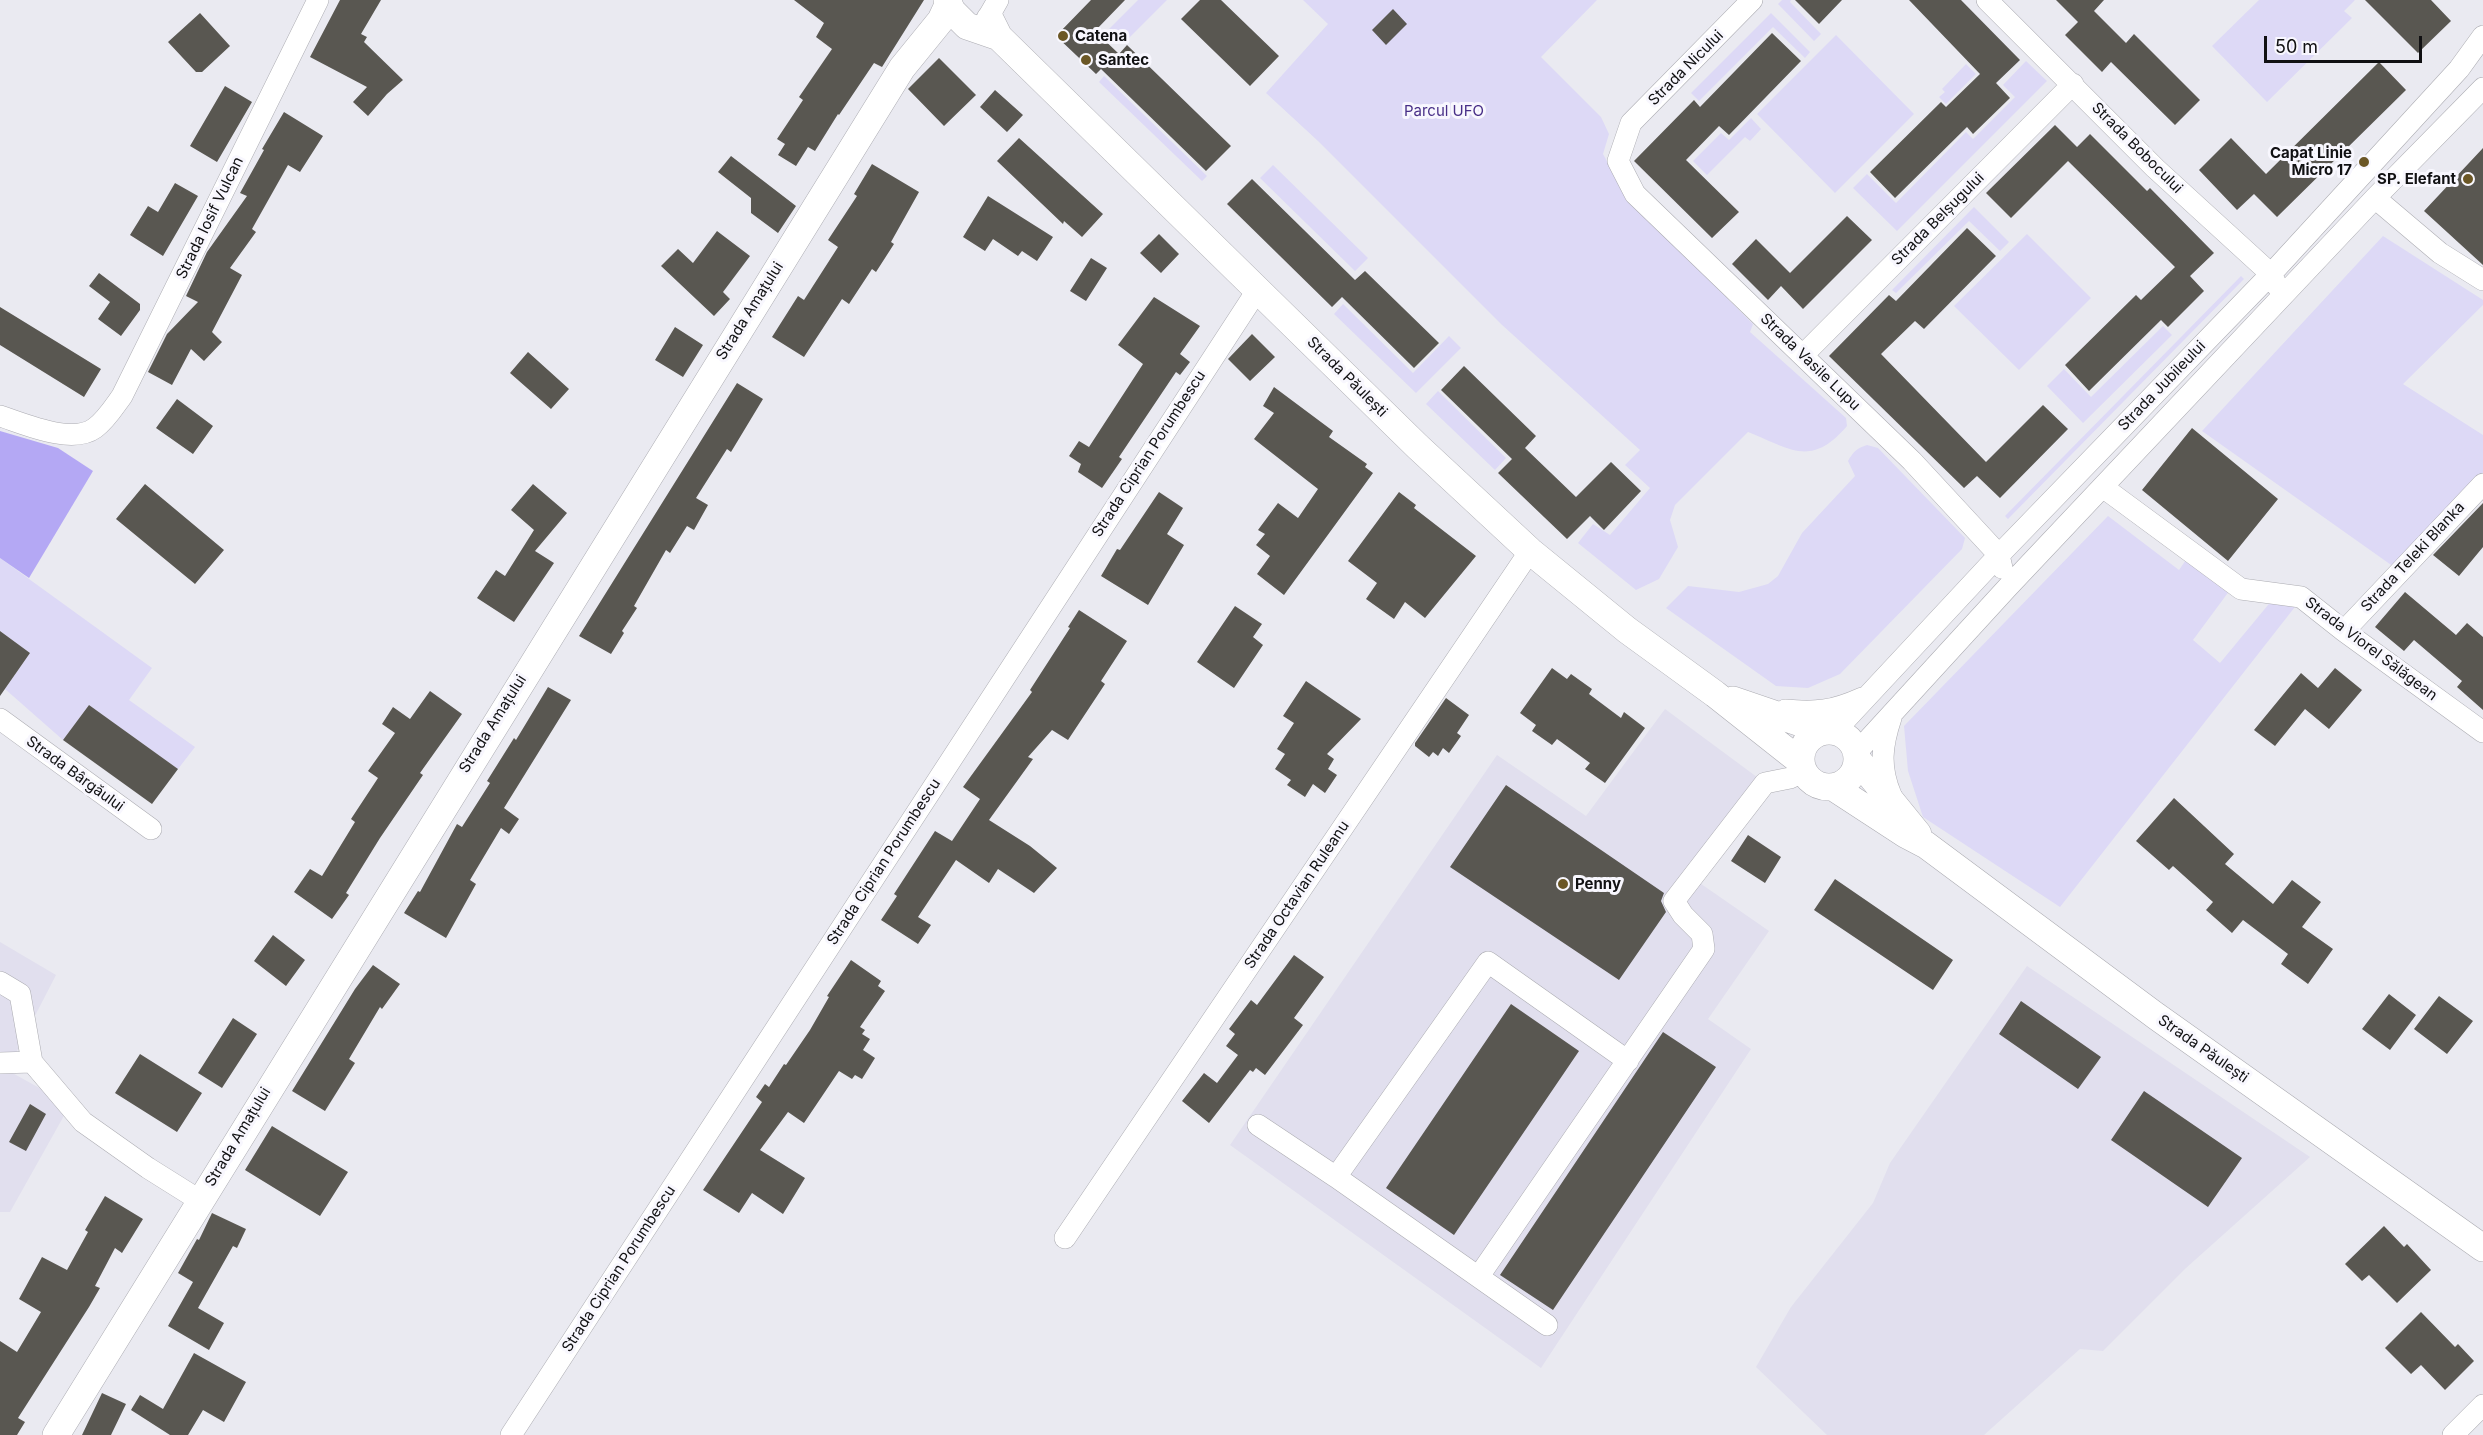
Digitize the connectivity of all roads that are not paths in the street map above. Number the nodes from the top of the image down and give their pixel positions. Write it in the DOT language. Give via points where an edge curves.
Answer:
graph roads {
  1 [pos="318,0"];
  2 [pos="1752,0"];
  3 [pos="1987,0"];
  4 [pos="2009,7"];
  5 [pos="976,12"];
  6 [pos="2483,36"];
  7 [pos="2073,84"];
  8 [pos="2483,88"];
  9 [pos="1624,138"];
  10 [pos="2375,198"];
  11 [pos="2271,274"];
  12 [pos="2483,280"];
  13 [pos="1258,289"];
  14 [pos="2283,298"];
  15 [pos="1803,355"];
  16 [pos="0,416"];
  17 [pos="2483,484"];
  18 [pos="2104,488"];
  19 [pos="1530,551"];
  20 [pos="1999,555"];
  21 [pos="2007,588"];
  22 [pos="2344,631"];
  23 [pos="1714,694"];
  24 [pos="1868,695"];
  25 [pos="1755,708"];
  26 [pos="1893,712"];
  27 [pos="0,718"];
  28 [pos="1829,731"];
  29 [pos="2483,732"];
  30 [pos="1857,756"];
  31 [pos="1802,767"];
  32 [pos="1833,787"];
  33 [pos="1899,811"];
  34 [pos="151,830"];
  35 [pos="1926,845"];
  36 [pos="0,982"];
  37 [pos="1628,1061"];
  38 [pos="33,1062"];
  39 [pos="0,1063"];
  40 [pos="1258,1125"];
  41 [pos="1336,1177"];
  42 [pos="200,1200"];
  43 [pos="1065,1238"];
  44 [pos="2483,1248"];
  45 [pos="1479,1276"];
  46 [pos="1547,1325"];
  47 [pos="2483,1405"];
  48 [pos="56,1435"];
  49 [pos="511,1435"];
  50 [pos="2453,1435"];
  1 -- 16 [label="street, Strada Iosif Vulcan" via="110,414 94,429 78,436 58,434"];
  2 -- 9 [label="street, Strada Nicului" via="1631,123"];
  3 -- 4 [label="street, Strada Bobocului"];
  4 -- 7 [label="street, Strada Bobocului"];
  5 -- 13 [label="main road, Strada Păulești"];
  5 -- 42 [label="main road, Strada Amațului" via="913,53 896,78"];
  6 -- 11 [label="street, Strada Jubileului" via="2459,69"];
  7 -- 11 [label="street, Strada Bobocului" via="2156,168"];
  7 -- 15 [label="street, Strada Belșugului"];
  8 -- 10 [label="street, Strada Jubileului"];
  9 -- 15 [label="street, Strada Vasile Lupu" via="1618,161 1635,194"];
  10 -- 12 [label="street" via="2440,253"];
  10 -- 14 [label="street, Strada Jubileului"];
  11 -- 14 [label="street, Strada Bobocului"];
  11 -- 20 [label="street, Strada Jubileului"];
  13 -- 19 [label="main road, Strada Păulești"];
  13 -- 49 [label="street, Strada Ciprian Porumbescu"];
  14 -- 18 [label="street, Strada Jubileului"];
  15 -- 20 [label="street, Strada Vasile Lupu" via="1912,461"];
  17 -- 22 [label="street, Strada Teleki Blanka"];
  18 -- 21 [label="street, Strada Jubileului"];
  18 -- 22 [label="street, Strada Viorel Sălăgean" via="2241,588 2301,597"];
  19 -- 23 [label="main road, Strada Păulești"];
  19 -- 43 [label="street, Strada Octavian Ruleanu"];
  20 -- 21 [label="street, Strada Vasile Lupu"];
  20 -- 24 [label="street, Strada Jubileului"];
  21 -- 26 [label="street, Strada Jubileului"];
  22 -- 29 [label="street, Strada Viorel Sălăgean"];
  23 -- 25 [label="main road, Strada Păulești"];
  23 -- 31 [label="main road, Strada Păulești"];
  24 -- 25 [label="street" via="1840,708 1810,713"];
  24 -- 28 [label="street, Strada Jubileului"];
  25 -- 28 [label="main road, Strada Păulești"];
  26 -- 30 [label="street, Strada Jubileului"];
  26 -- 33 [label="street" via="1882,764"];
  27 -- 34 [label="street, Strada Bârgăului"];
  28 -- 30 [label="main road" via="1845,736"];
  28 -- 31 [label="main road" via="1808,741 1803,748"];
  30 -- 32 [label="main road" via="1848,779"];
  30 -- 33 [label="main road, Strada Păulești"];
  31 -- 32 [label="main road" via="1814,783"];
  31 -- 37 [label="street" via="1790,778 1765,783 1674,901 1702,934 1704,949"];
  32 -- 35 [label="main road, Strada Păulești"];
  33 -- 35 [label="main road, Strada Păulești"];
  35 -- 44 [label="main road, Strada Păulești" via="2156,1016"];
  36 -- 38 [label="street" via="20,994"];
  37 -- 41 [label="street" via="1488,962"];
  37 -- 45 [label="street"];
  38 -- 39 [label="street"];
  38 -- 42 [label="street" via="83,1122"];
  40 -- 41 [label="street"];
  41 -- 45 [label="street"];
  42 -- 48 [label="main road, Strada Amațului"];
  45 -- 46 [label="street"];
  47 -- 50 [label="street"];
}
